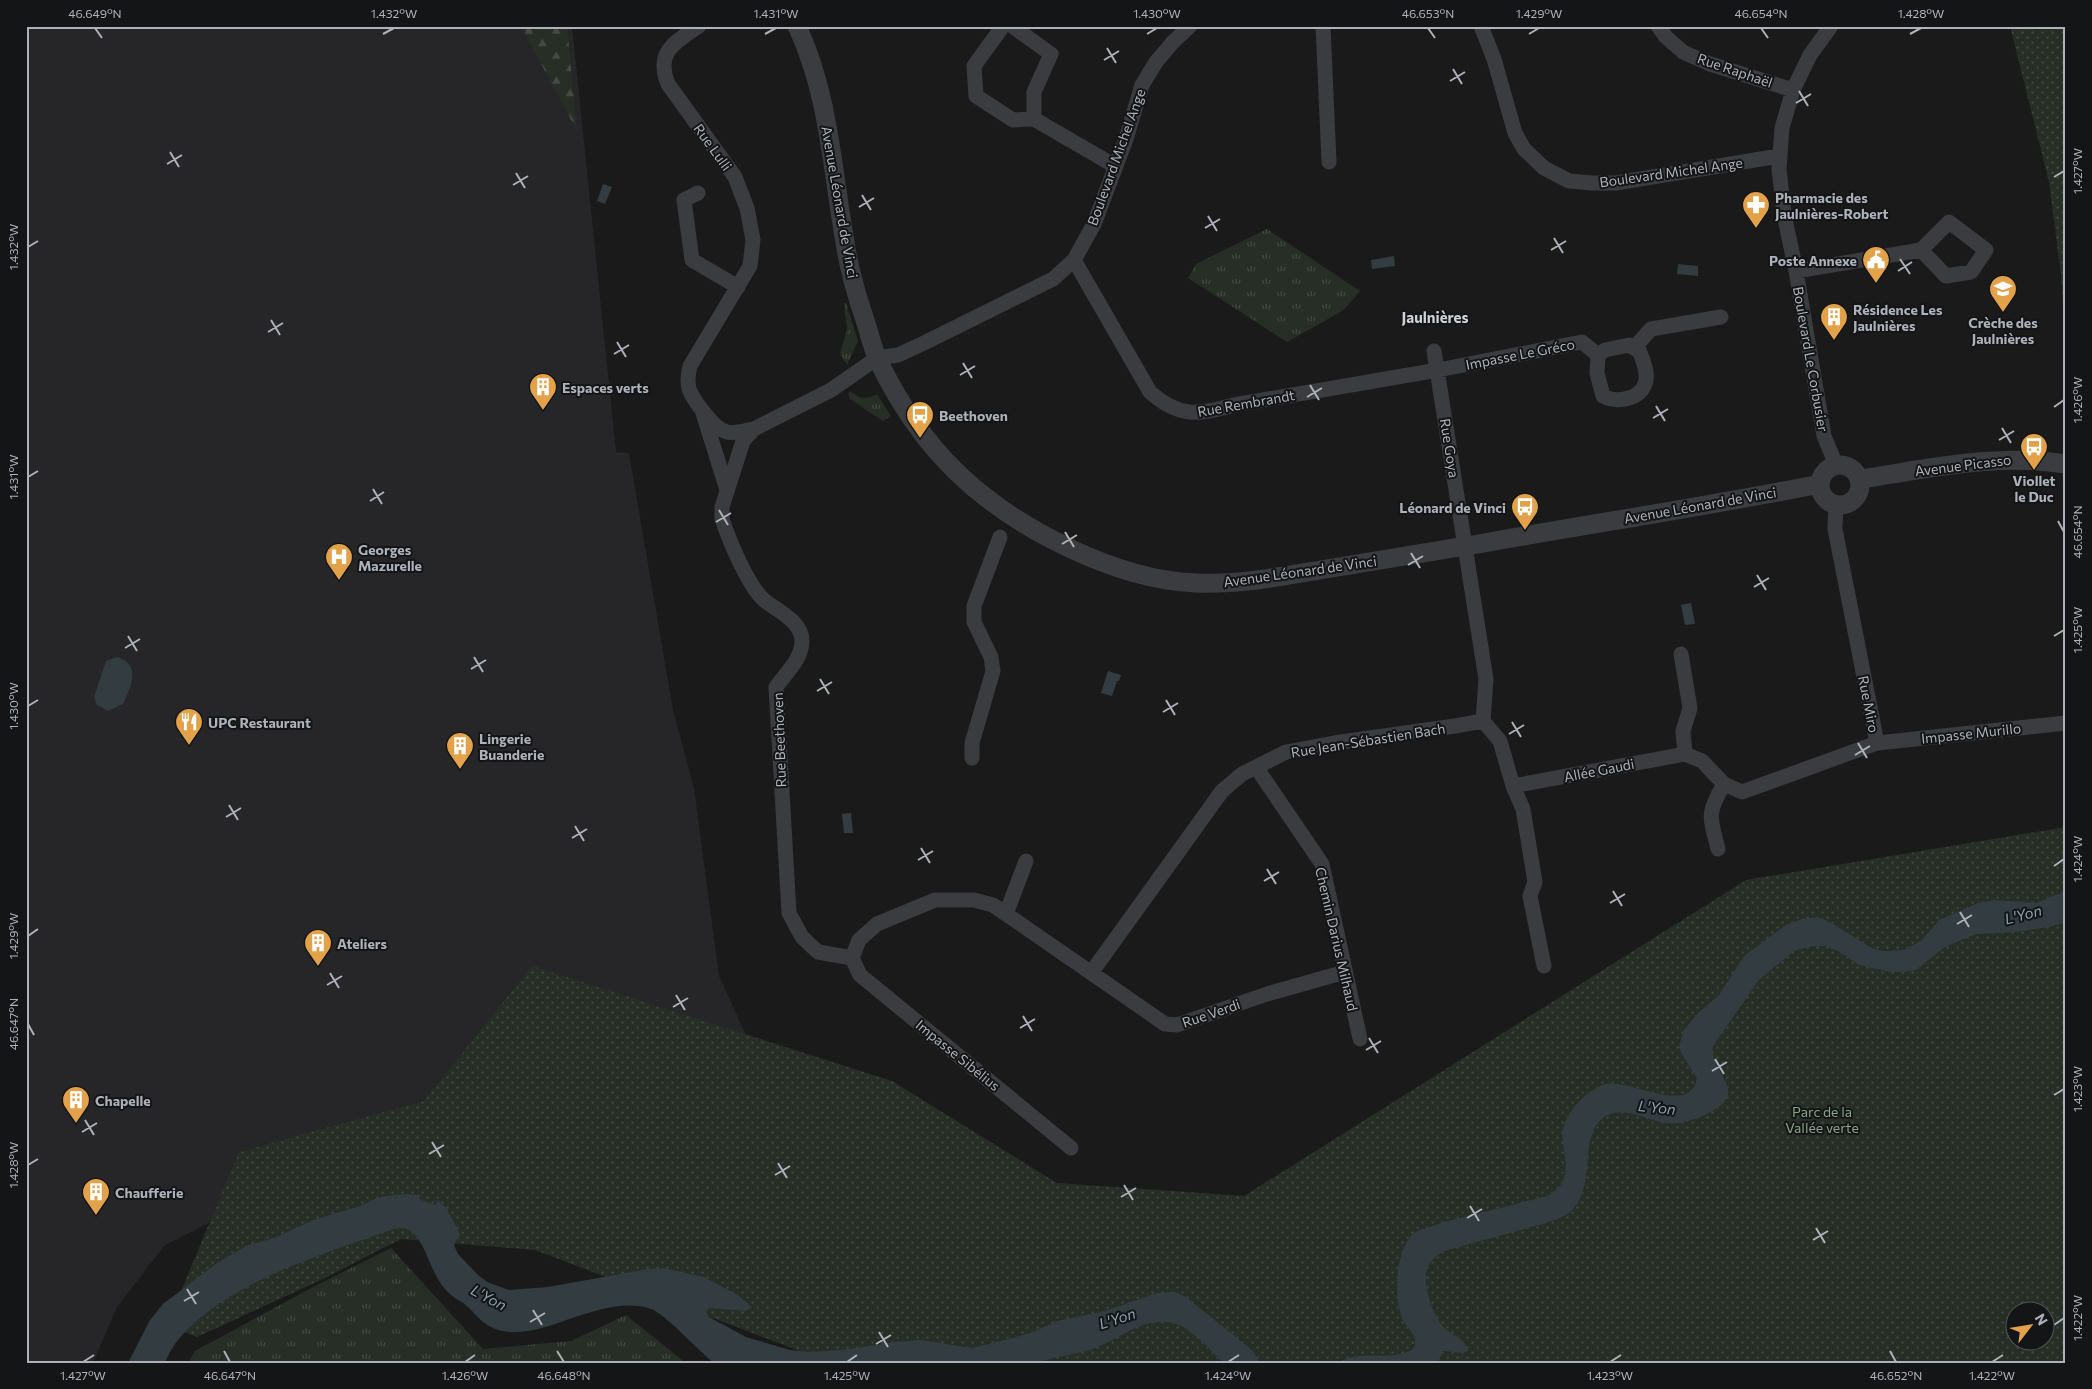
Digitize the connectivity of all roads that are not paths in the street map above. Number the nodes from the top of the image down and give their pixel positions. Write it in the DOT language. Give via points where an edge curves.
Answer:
graph roads {
  1 [pos="699,26"];
  2 [pos="797,26"];
  3 [pos="1004,26"];
  4 [pos="1012,26"];
  5 [pos="1190,26"];
  6 [pos="1323,26"];
  7 [pos="1481,26"];
  8 [pos="1658,26"];
  9 [pos="1831,26"];
  10 [pos="1793,90"];
  11 [pos="1034,119"];
  12 [pos="1779,156"];
  13 [pos="1329,162"];
  14 [pos="1115,166"];
  15 [pos="698,193"];
  16 [pos="1921,250"];
  17 [pos="1074,260"];
  18 [pos="1796,271"];
  19 [pos="738,287"];
  20 [pos="1721,317"];
  21 [pos="1634,348"];
  22 [pos="1434,351"];
  23 [pos="1598,355"];
  24 [pos="877,358"];
  25 [pos="1438,370"];
  26 [pos="703,411"];
  27 [pos="754,429"];
  28 [pos="2066,464"];
  29 [pos="1836,465"];
  30 [pos="1860,479"];
  31 [pos="1820,484"];
  32 [pos="727,490"];
  33 [pos="1836,504"];
  34 [pos="1000,537"];
  35 [pos="1465,546"];
  36 [pos="1681,654"];
  37 [pos="1483,720"];
  38 [pos="2066,723"];
  39 [pos="1877,743"];
  40 [pos="1685,754"];
  41 [pos="972,758"];
  42 [pos="1256,767"];
  43 [pos="1724,784"];
  44 [pos="1513,786"];
  45 [pos="1718,849"];
  46 [pos="1026,861"];
  47 [pos="1006,914"];
  48 [pos="852,958"];
  49 [pos="1544,966"];
  50 [pos="1345,972"];
  51 [pos="1091,973"];
  52 [pos="1360,1039"];
  53 [pos="1070,1148"];
  1 -- 19 [label="street, Rue Lulli" via="671,46 662,66 668,84 735,177 748,208 752,254 750,266"];
  2 -- 24 [label="street, Avenue Léonard de Vinci" via="822,93 845,247"];
  3 -- 11 [label="street" via="974,66 976,96 1013,120"];
  4 -- 11 [label="street" via="1051,54 1034,92"];
  5 -- 14 [label="street, Boulevard Michel Ange" via="1156,62 1142,85"];
  6 -- 13 [label="street"];
  7 -- 12 [label="street, Boulevard Michel Ange" via="1519,141 1544,168 1570,181 1616,183"];
  8 -- 10 [label="street, Rue Raphaël" via="1683,52 1710,64"];
  9 -- 10 [label="street, Boulevard Le Corbusier" via="1810,55"];
  10 -- 12 [label="street, Boulevard Le Corbusier" via="1782,128"];
  11 -- 14 [label="street"];
  12 -- 18 [label="street, Boulevard Le Corbusier" via="1784,214"];
  14 -- 17 [label="street, Boulevard Michel Ange" via="1094,224"];
  15 -- 19 [label="street" via="684,200 692,260"];
  16 -- 18 [label="street"];
  17 -- 24 [label="street, Boulevard Michel Ange" via="1053,279 1036,288 898,355"];
  17 -- 25 [label="street, Rue Rembrandt" via="1150,392 1175,410 1206,412"];
  18 -- 29 [label="street, Boulevard Le Corbusier" via="1824,436"];
  19 -- 26 [label="street, Rue Lulli" via="690,366 689,388"];
  20 -- 21 [label="street" via="1651,329"];
  21 -- 23 [label="street" via="1617,346"];
  21 -- 23 [label="street" via="1640,352 1644,363 1645,384 1638,393 1626,399 1612,401 1603,396 1597,372"];
  22 -- 25 [label="street, Rue Goya"];
  23 -- 25 [label="street, Impasse Le Gréco" via="1582,342"];
  24 -- 27 [label="street, Rue Beethoven" via="831,390"];
  24 -- 35 [label="street, Avenue Léonard de Vinci" via="908,414 941,456 975,489 1010,516 1097,561 1151,578 1195,583 1249,581"];
  25 -- 35 [label="street, Rue Goya"];
  26 -- 27 [label="street" via="728,433"];
  26 -- 32 [label="street"];
  27 -- 32 [label="street, Rue Beethoven" via="743,441"];
  28 -- 30 [label="street, Avenue Picasso" via="2018,459 1966,463"];
  29 -- 30 [label="street" via="1846,465"];
  29 -- 31 [label="street" via="1827,469"];
  30 -- 33 [label="street" via="1858,494 1852,501"];
  31 -- 33 [label="street" via="1827,500"];
  31 -- 35 [label="street, Avenue Léonard de Vinci"];
  32 -- 48 [label="street, Rue Beethoven" via="722,519 752,584 765,601 795,624 803,639 798,659 776,687 789,913 802,938 818,952"];
  33 -- 39 [label="street, Rue Miro" via="1835,529"];
  34 -- 41 [label="street" via="974,606 974,622 991,656 993,671 972,743"];
  35 -- 37 [label="street" via="1486,679"];
  36 -- 40 [label="street" via="1690,708 1683,731"];
  37 -- 42 [label="street, Rue Jean-Sébastien Bach" via="1286,752"];
  37 -- 44 [label="street" via="1500,741"];
  38 -- 39 [label="street, Impasse Murillo"];
  39 -- 43 [label="street, Rue Miro" via="1742,792"];
  40 -- 43 [label="street" via="1702,761"];
  40 -- 44 [label="street, Allée Gaudi"];
  42 -- 50 [label="street, Chemin Darius Milhaud" via="1322,864"];
  42 -- 51 [label="street, Rue Jean-Sébastien Bach" via="1222,791"];
  43 -- 45 [label="street" via="1712,804 1710,816"];
  44 -- 49 [label="street" via="1523,809 1535,882 1530,896"];
  46 -- 47 [label="street"];
  47 -- 48 [label="street, Rue Verdi" via="993,905 974,900 935,900 877,924 858,940"];
  47 -- 51 [label="street, Rue Verdi"];
  48 -- 53 [label="street, Impasse Sibélius" via="860,976"];
  50 -- 51 [label="street, Rue Verdi" via="1177,1024 1160,1022"];
  50 -- 52 [label="street, Chemin Darius Milhaud"];
}
